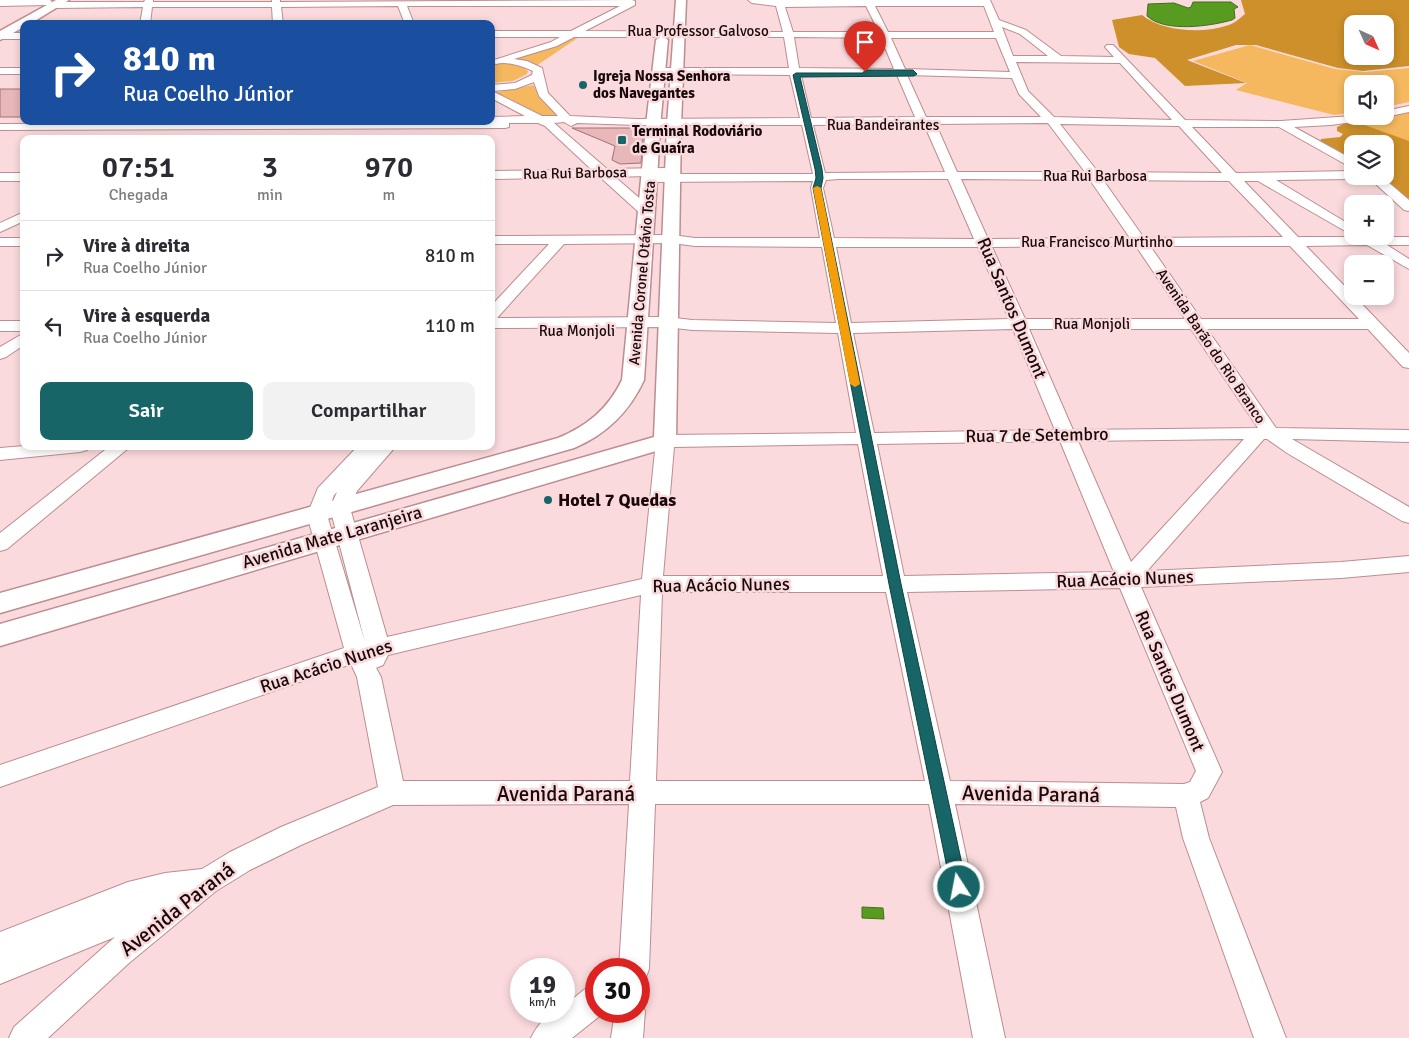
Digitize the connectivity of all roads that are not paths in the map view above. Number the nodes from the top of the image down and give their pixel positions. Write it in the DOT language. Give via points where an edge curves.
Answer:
graph roads {
  1 [pos="545,0"];
  2 [pos="400,1"];
  3 [pos="636,1"];
  4 [pos="766,1"];
  5 [pos="987,1"];
  6 [pos="52,2"];
  7 [pos="149,2"];
  8 [pos="276,2"];
  9 [pos="354,2"];
  10 [pos="498,2"];
  11 [pos="678,2"];
  12 [pos="875,2"];
  13 [pos="532,3"];
  14 [pos="0,5"];
  15 [pos="22,20"];
  16 [pos="146,20"];
  17 [pos="278,20"];
  18 [pos="408,20"];
  19 [pos="20,21"];
  20 [pos="996,22"];
  21 [pos="663,29"];
  22 [pos="495,32"];
  23 [pos="575,32"];
  24 [pos="594,32"];
  25 [pos="784,32"];
  26 [pos="1,33"];
  27 [pos="679,33"];
  28 [pos="892,33"];
  29 [pos="20,34"];
  30 [pos="999,35"];
  31 [pos="1110,47"];
  32 [pos="563,52"];
  33 [pos="678,53"];
  34 [pos="661,54"];
  35 [pos="1009,60"];
  36 [pos="1058,60"];
  37 [pos="1121,60"];
  38 [pos="495,62"];
  39 [pos="495,62"];
  40 [pos="547,62"];
  41 [pos="914,70"];
  42 [pos="20,71"];
  43 [pos="0,72"];
  44 [pos="538,73"];
  45 [pos="790,73"];
  46 [pos="901,73"];
  47 [pos="660,74"];
  48 [pos="678,74"];
  49 [pos="1016,75"];
  50 [pos="0,79"];
  51 [pos="20,79"];
  52 [pos="495,88"];
  53 [pos="495,96"];
  54 [pos="801,96"];
  55 [pos="656,103"];
  56 [pos="676,103"];
  57 [pos="1409,108"];
  58 [pos="1394,112"];
  59 [pos="793,116"];
  60 [pos="1344,120"];
  61 [pos="570,121"];
  62 [pos="495,122"];
  63 [pos="545,122"];
  64 [pos="930,122"];
  65 [pos="1058,122"];
  66 [pos="1181,122"];
  67 [pos="653,123"];
  68 [pos="674,123"];
  69 [pos="808,123"];
  70 [pos="15,124"];
  71 [pos="1281,124"];
  72 [pos="80,125"];
  73 [pos="112,125"];
  74 [pos="181,125"];
  75 [pos="183,125"];
  76 [pos="346,125"];
  77 [pos="348,125"];
  78 [pos="162,135"];
  79 [pos="171,135"];
  80 [pos="328,135"];
  81 [pos="337,135"];
  82 [pos="0,138"];
  83 [pos="801,149"];
  84 [pos="814,149"];
  85 [pos="1344,159"];
  86 [pos="495,174"];
  87 [pos="651,175"];
  88 [pos="673,175"];
  89 [pos="953,175"];
  90 [pos="606,176"];
  91 [pos="812,176"];
  92 [pos="1094,176"];
  93 [pos="1344,176"];
  94 [pos="0,177"];
  95 [pos="20,177"];
  96 [pos="530,177"];
  97 [pos="1233,177"];
  98 [pos="1261,177"];
  99 [pos="495,180"];
  100 [pos="0,183"];
  101 [pos="20,183"];
  102 [pos="1383,185"];
  103 [pos="1409,207"];
  104 [pos="20,211"];
  105 [pos="648,213"];
  106 [pos="9,220"];
  107 [pos="1344,226"];
  108 [pos="1344,239"];
  109 [pos="1394,240"];
  110 [pos="1140,241"];
  111 [pos="1409,241"];
  112 [pos="646,242"];
  113 [pos="672,242"];
  114 [pos="828,242"];
  115 [pos="1294,242"];
  116 [pos="558,243"];
  117 [pos="984,243"];
  118 [pos="501,244"];
  119 [pos="1377,245"];
  120 [pos="1409,265"];
  121 [pos="495,318"];
  122 [pos="495,322"];
  123 [pos="1019,324"];
  124 [pos="1371,324"];
  125 [pos="1196,325"];
  126 [pos="0,326"];
  127 [pos="667,326"];
  128 [pos="638,327"];
  129 [pos="844,328"];
  130 [pos="18,333"];
  131 [pos="0,344"];
  132 [pos="0,354"];
  133 [pos="1409,363"];
  134 [pos="1265,433"];
  135 [pos="1066,435"];
  136 [pos="583,436"];
  137 [pos="1409,436"];
  138 [pos="866,437"];
  139 [pos="20,441"];
  140 [pos="665,441"];
  141 [pos="0,443"];
  142 [pos="40,450"];
  143 [pos="102,450"];
  144 [pos="116,450"];
  145 [pos="364,450"];
  146 [pos="383,450"];
  147 [pos="0,454"];
  148 [pos="619,455"];
  149 [pos="62,487"];
  150 [pos="329,512"];
  151 [pos="1409,516"];
  152 [pos="0,530"];
  153 [pos="336,536"];
  154 [pos="0,544"];
  155 [pos="1409,564"];
  156 [pos="1127,580"];
  157 [pos="652,584"];
  158 [pos="895,584"];
  159 [pos="0,603"];
  160 [pos="0,634"];
  161 [pos="379,647"];
  162 [pos="356,654"];
  163 [pos="369,677"];
  164 [pos="0,776"];
  165 [pos="940,792"];
  166 [pos="392,793"];
  167 [pos="641,794"];
  168 [pos="1186,796"];
  169 [pos="206,882"];
  170 [pos="170,910"];
  171 [pos="0,947"];
  172 [pos="634,958"];
  173 [pos="0,969"];
  174 [pos="585,1009"];
  175 [pos="629,1023"];
  176 [pos="25,1038"];
  177 [pos="547,1038"];
  178 [pos="627,1038"];
  179 [pos="989,1038"];
  180 [pos="1270,1038"];
  1 -- 13 [label="street"];
  2 -- 9 [label="street"];
  2 -- 10 [label="street"];
  2 -- 18 [label="street"];
  3 -- 13 [label="street"];
  3 -- 23 [label="street"];
  4 -- 12 [label="street"];
  4 -- 25 [label="street" via="779,17"];
  5 -- 12 [label="street"];
  5 -- 20 [label="street, Avenida Barão do Rio Branco"];
  6 -- 7 [label="street"];
  6 -- 14 [label="street"];
  6 -- 15 [label="main road"];
  7 -- 8 [label="street"];
  7 -- 16 [label="street"];
  8 -- 9 [label="street"];
  8 -- 17 [label="street"];
  10 -- 13 [label="street"];
  11 -- 27 [label="main road, Avenida Coronel Otávio Tosta"];
  12 -- 28 [label="street, Rua Santos Dumont"];
  19 -- 26 [label="main road"];
  20 -- 30 [label="street, Avenida Barão do Rio Branco"];
  20 -- 36 [label="street" via="1023,32"];
  21 -- 24 [label="street, Rua Professor Galvoso"];
  21 -- 27 [label="street, Rua Professor Galvoso"];
  21 -- 34 [label="main road, Avenida Coronel Otávio Tosta"];
  22 -- 23 [label="street, Rua Professor Galvoso"];
  23 -- 24 [label="street, Rua Professor Galvoso"];
  23 -- 38 [label="street" via="537,50"];
  24 -- 32 [label="street"];
  25 -- 27 [label="street, Rua Professor Galvoso"];
  25 -- 28 [label="street, Rua Professor Galvoso"];
  25 -- 45 [label="street"];
  26 -- 29 [label="street"];
  27 -- 33 [label="main road, Avenida Coronel Otávio Tosta"];
  28 -- 30 [label="street, Rua Professor Galvoso"];
  28 -- 41 [label="street, Rua Santos Dumont"];
  28 -- 46 [label="street, Rua Santos Dumont"];
  30 -- 35 [label="street, Avenida Barão do Rio Branco"];
  31 -- 37 [label="street"];
  33 -- 34 [label="main road"];
  33 -- 48 [label="main road, Avenida Coronel Otávio Tosta"];
  34 -- 47 [label="main road, Avenida Coronel Otávio Tosta"];
  35 -- 36 [label="street"];
  35 -- 49 [label="street, Avenida Barão do Rio Branco"];
  36 -- 37 [label="street"];
  37 -- 66 [label="street"];
  39 -- 44 [label="street" via="523,63"];
  40 -- 44 [label="street"];
  41 -- 46 [label="street"];
  41 -- 49 [label="street"];
  42 -- 43 [label="street"];
  44 -- 52 [label="street" via="531,81 520,85"];
  44 -- 61 [label="street" via="543,94"];
  45 -- 46 [label="street"];
  45 -- 48 [label="street"];
  45 -- 54 [label="street"];
  45 -- 59 [label="street"];
  46 -- 64 [label="street, Rua Santos Dumont"];
  47 -- 48 [label="street"];
  47 -- 55 [label="main road, Avenida Coronel Otávio Tosta"];
  48 -- 56 [label="main road, Avenida Coronel Otávio Tosta"];
  49 -- 65 [label="street, Avenida Barão do Rio Branco" via="1033,104"];
  50 -- 51 [label="street"];
  53 -- 63 [label="street"];
  54 -- 59 [label="street"];
  54 -- 69 [label="street"];
  55 -- 56 [label="main road"];
  55 -- 67 [label="main road, Avenida Coronel Otávio Tosta"];
  56 -- 68 [label="main road, Avenida Coronel Otávio Tosta"];
  57 -- 58 [label="street"];
  59 -- 68 [label="street, Rua Bandeirantes" via="738,123"];
  59 -- 69 [label="street, Rua Bandeirantes"];
  60 -- 71 [label="street, Rua Bandeirantes"];
  61 -- 63 [label="street, Rua Bandeirantes"];
  61 -- 67 [label="street, Rua Bandeirantes"];
  62 -- 63 [label="street, Rua Bandeirantes"];
  63 -- 90 [label="street"];
  64 -- 65 [label="street, Rua Bandeirantes"];
  64 -- 69 [label="street, Rua Bandeirantes"];
  64 -- 89 [label="street, Rua Santos Dumont"];
  65 -- 66 [label="street, Rua Bandeirantes"];
  65 -- 92 [label="street, Avenida Barão do Rio Branco"];
  66 -- 71 [label="street, Rua Bandeirantes"];
  66 -- 97 [label="street"];
  67 -- 68 [label="street, Rua Bandeirantes"];
  67 -- 87 [label="main road, Avenida Coronel Otávio Tosta"];
  68 -- 88 [label="main road, Avenida Coronel Otávio Tosta"];
  69 -- 84 [label="street"];
  70 -- 82 [label="street"];
  71 -- 85 [label="street"];
  72 -- 73 [label="street, Rua Bandeirantes"];
  74 -- 78 [label="street"];
  75 -- 79 [label="street"];
  76 -- 80 [label="street"];
  77 -- 81 [label="street"];
  83 -- 84 [label="street"];
  84 -- 91 [label="street"];
  86 -- 96 [label="street, Rua Rui Barbosa"];
  87 -- 88 [label="street, Rua Rui Barbosa"];
  87 -- 90 [label="street, Rua Rui Barbosa"];
  87 -- 105 [label="main road, Avenida Coronel Otávio Tosta"];
  88 -- 91 [label="street, Rua Rui Barbosa"];
  88 -- 113 [label="main road, Avenida Coronel Otávio Tosta"];
  89 -- 91 [label="street, Rua Rui Barbosa"];
  89 -- 92 [label="street, Rua Rui Barbosa"];
  89 -- 117 [label="street, Rua Santos Dumont"];
  90 -- 96 [label="street, Rua Rui Barbosa"];
  90 -- 105 [label="street"];
  91 -- 114 [label="street"];
  92 -- 97 [label="street, Rua Rui Barbosa"];
  92 -- 110 [label="street, Avenida Barão do Rio Branco"];
  93 -- 98 [label="street, Rua Rui Barbosa"];
  94 -- 95 [label="street"];
  96 -- 99 [label="street, Rua Rui Barbosa"];
  97 -- 98 [label="street, Rua Rui Barbosa"];
  97 -- 115 [label="street"];
  98 -- 107 [label="street"];
  100 -- 101 [label="street"];
  102 -- 103 [label="street"];
  104 -- 106 [label="street"];
  105 -- 112 [label="main road, Avenida Coronel Otávio Tosta"];
  108 -- 115 [label="street, Rua Francisco Murtinho"];
  109 -- 111 [label="street, Rua Francisco Murtinho"];
  110 -- 115 [label="street, Rua Francisco Murtinho"];
  110 -- 117 [label="street, Rua Francisco Murtinho"];
  110 -- 125 [label="street, Avenida Barão do Rio Branco"];
  112 -- 113 [label="street, Rua Francisco Murtinho"];
  112 -- 116 [label="street, Rua Francisco Murtinho"];
  112 -- 128 [label="main road, Avenida Coronel Otávio Tosta"];
  113 -- 114 [label="street, Rua Francisco Murtinho"];
  113 -- 127 [label="main road, Avenida Coronel Otávio Tosta"];
  114 -- 117 [label="street, Rua Francisco Murtinho"];
  114 -- 129 [label="street"];
  115 -- 124 [label="street"];
  116 -- 118 [label="street, Rua Francisco Murtinho"];
  116 -- 121 [label="street"];
  117 -- 123 [label="street, Rua Santos Dumont"];
  119 -- 120 [label="street"];
  122 -- 128 [label="street, Rua Monjoli"];
  123 -- 125 [label="street, Rua Monjoli"];
  123 -- 129 [label="street, Rua Monjoli"];
  123 -- 135 [label="street, Rua Santos Dumont"];
  124 -- 125 [label="street, Rua Monjoli"];
  124 -- 133 [label="street"];
  125 -- 134 [label="street, Avenida Barão do Rio Branco"];
  126 -- 130 [label="street"];
  127 -- 128 [label="street, Rua Monjoli"];
  127 -- 129 [label="street, Rua Monjoli"];
  127 -- 140 [label="main road, Avenida Coronel Otávio Tosta"];
  128 -- 136 [label="main road, Avenida Coronel Otávio Tosta" via="633,380 627,394 602,424"];
  129 -- 138 [label="street"];
  130 -- 131 [label="street"];
  130 -- 132 [label="street"];
  134 -- 135 [label="street, Rua 7 de Setembro"];
  134 -- 137 [label="street, Rua 7 de Setembro"];
  134 -- 151 [label="street, Avenida Barão do Rio Branco"];
  134 -- 156 [label="street"];
  135 -- 138 [label="street, Rua 7 de Setembro"];
  135 -- 156 [label="street, Rua Santos Dumont"];
  136 -- 148 [label="main road" via="612,436 619,440"];
  136 -- 150 [label="main road, Avenida Mate Laranjeira"];
  138 -- 140 [label="street, Rua 7 de Setembro"];
  138 -- 158 [label="street"];
  139 -- 141 [label="street"];
  140 -- 148 [label="main road, Avenida Mate Laranjeira"];
  140 -- 157 [label="street"];
  142 -- 147 [label="street"];
  143 -- 149 [label="street"];
  144 -- 149 [label="street"];
  145 -- 150 [label="street" via="325,493"];
  146 -- 150 [label="street"];
  148 -- 153 [label="main road, Avenida Mate Laranjeira"];
  149 -- 152 [label="street"];
  149 -- 154 [label="street"];
  150 -- 153 [label="street"];
  150 -- 159 [label="main road, Avenida Mate Laranjeira"];
  153 -- 160 [label="main road, Avenida Mate Laranjeira"];
  153 -- 161 [label="street"];
  153 -- 162 [label="street"];
  155 -- 156 [label="street, Rua Acácio Nunes"];
  156 -- 158 [label="street, Rua Acácio Nunes"];
  156 -- 168 [label="street, Rua Santos Dumont" via="1209,772 1199,790"];
  157 -- 158 [label="street, Rua Acácio Nunes"];
  157 -- 161 [label="street, Rua Acácio Nunes"];
  157 -- 167 [label="street"];
  158 -- 165 [label="street"];
  161 -- 162 [label="street, Rua Acácio Nunes"];
  161 -- 163 [label="street"];
  162 -- 163 [label="street"];
  162 -- 164 [label="street, Rua Acácio Nunes"];
  163 -- 166 [label="street"];
  165 -- 167 [label="street, Avenida Paraná"];
  165 -- 168 [label="street, Avenida Paraná"];
  165 -- 179 [label="street"];
  166 -- 167 [label="street, Avenida Paraná"];
  166 -- 169 [label="street, Avenida Paraná" via="240,860"];
  167 -- 172 [label="street"];
  168 -- 180 [label="street" via="1196,838"];
  169 -- 170 [label="street, Avenida Paraná"];
  169 -- 171 [label="street" via="165,886 128,896"];
  170 -- 173 [label="street" via="142,914 111,924"];
  170 -- 176 [label="street, Avenida Paraná"];
  174 -- 177 [label="street"];
  175 -- 178 [label="street"];
}
